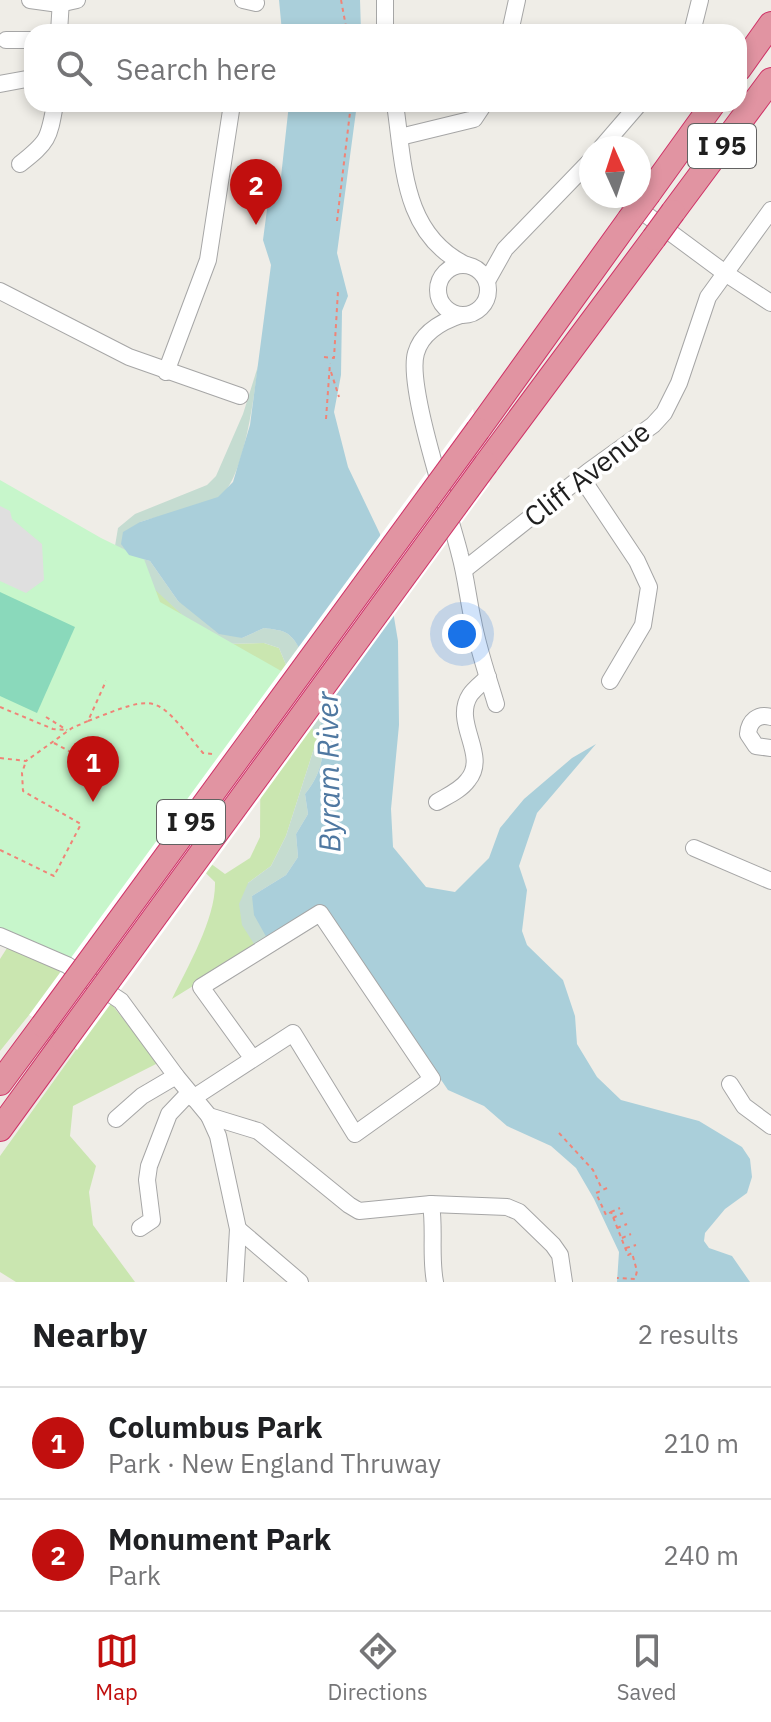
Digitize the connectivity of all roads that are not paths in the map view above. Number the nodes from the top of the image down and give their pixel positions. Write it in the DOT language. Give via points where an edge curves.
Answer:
graph roads {
  1 [pos="30,0"];
  2 [pos="77,0"];
  3 [pos="385,0"];
  4 [pos="700,0"];
  5 [pos="60,2"];
  6 [pos="516,4"];
  7 [pos="59,24"];
  8 [pos="385,24"];
  9 [pos="512,24"];
  10 [pos="694,24"];
  11 [pos="771,24"];
  12 [pos="6,40"];
  13 [pos="24,40"];
  14 [pos="747,58"];
  15 [pos="24,80"];
  16 [pos="771,80"];
  17 [pos="0,84"];
  18 [pos="54,112"];
  19 [pos="231,112"];
  20 [pos="396,112"];
  21 [pos="479,112"];
  22 [pos="632,112"];
  23 [pos="707,112"];
  24 [pos="611,136"];
  25 [pos="400,137"];
  26 [pos="20,164"];
  27 [pos="579,178"];
  28 [pos="637,208"];
  29 [pos="771,210"];
  30 [pos="437,246"];
  31 [pos="505,249"];
  32 [pos="469,266"];
  33 [pos="725,273"];
  34 [pos="487,281"];
  35 [pos="439,287"];
  36 [pos="0,291"];
  37 [pos="771,303"];
  38 [pos="461,315"];
  39 [pos="427,334"];
  40 [pos="166,372"];
  41 [pos="240,396"];
  42 [pos="581,477"];
  43 [pos="464,570"];
  44 [pos="488,677"];
  45 [pos="610,681"];
  46 [pos="496,704"];
  47 [pos="771,717"];
  48 [pos="771,748"];
  49 [pos="437,802"];
  50 [pos="694,848"];
  51 [pos="771,881"];
  52 [pos="0,936"];
  53 [pos="253,1059"];
  54 [pos="176,1076"];
  55 [pos="0,1083"];
  56 [pos="730,1084"];
  57 [pos="191,1096"];
  58 [pos="209,1116"];
  59 [pos="116,1119"];
  60 [pos="771,1126"];
  61 [pos="0,1129"];
  62 [pos="431,1204"];
  63 [pos="140,1228"];
  64 [pos="238,1229"];
  65 [pos="235,1282"];
  66 [pos="300,1282"];
  67 [pos="435,1282"];
  68 [pos="564,1282"];
  1 -- 5 [label="street"];
  2 -- 5 [label="street"];
  3 -- 8 [label="street"];
  4 -- 10 [label="street"];
  5 -- 7 [label="street"];
  6 -- 9 [label="street"];
  11 -- 14 [label="highway"];
  12 -- 13 [label="street"];
  15 -- 17 [label="street"];
  16 -- 61 [label="highway, I 95, bridge"];
  18 -- 26 [label="street" via="44,145"];
  19 -- 40 [label="street" via="208,260"];
  20 -- 25 [label="street"];
  21 -- 25 [label="street" via="474,119"];
  22 -- 24 [label="street"];
  23 -- 55 [label="highway, I 95, bridge"];
  25 -- 30 [label="street" via="407,194"];
  27 -- 31 [label="street"];
  28 -- 33 [label="street"];
  29 -- 33 [label="street, Cliff Avenue"];
  30 -- 32 [label="street"];
  30 -- 35 [label="street"];
  31 -- 32 [label="street"];
  31 -- 34 [label="street"];
  32 -- 34 [label="street"];
  32 -- 35 [label="street" via="450,269"];
  33 -- 37 [label="street"];
  33 -- 42 [label="street, Cliff Avenue" via="708,297 664,413"];
  34 -- 38 [label="street" via="486,302 476,312"];
  35 -- 38 [label="street" via="445,308"];
  35 -- 39 [label="street"];
  36 -- 40 [label="street"];
  38 -- 39 [label="street"];
  39 -- 43 [label="street" via="415,358 417,390"];
  40 -- 41 [label="street"];
  42 -- 43 [label="street, Cliff Avenue"];
  42 -- 45 [label="street" via="649,587 643,625"];
  43 -- 44 [label="street"];
  44 -- 46 [label="street"];
  44 -- 49 [label="street" via="469,696 464,712 474,770 463,786"];
  47 -- 48 [label="street" via="753,720 748,734 756,746"];
  50 -- 51 [label="street"];
  52 -- 54 [label="street" via="67,965 121,1001"];
  53 -- 53 [label="street" via="201,987 320,913 432,1079 355,1134 293,1033"];
  53 -- 57 [label="street"];
  54 -- 57 [label="street"];
  54 -- 59 [label="street"];
  56 -- 60 [label="street" via="744,1106"];
  57 -- 58 [label="street"];
  57 -- 63 [label="street" via="169,1114 162,1129 147,1180 152,1220"];
  58 -- 62 [label="street" via="258,1131 359,1211"];
  58 -- 64 [label="street"];
  62 -- 67 [label="street"];
  62 -- 68 [label="street" via="519,1212 560,1255"];
  64 -- 65 [label="street"];
  64 -- 66 [label="street"];
}
